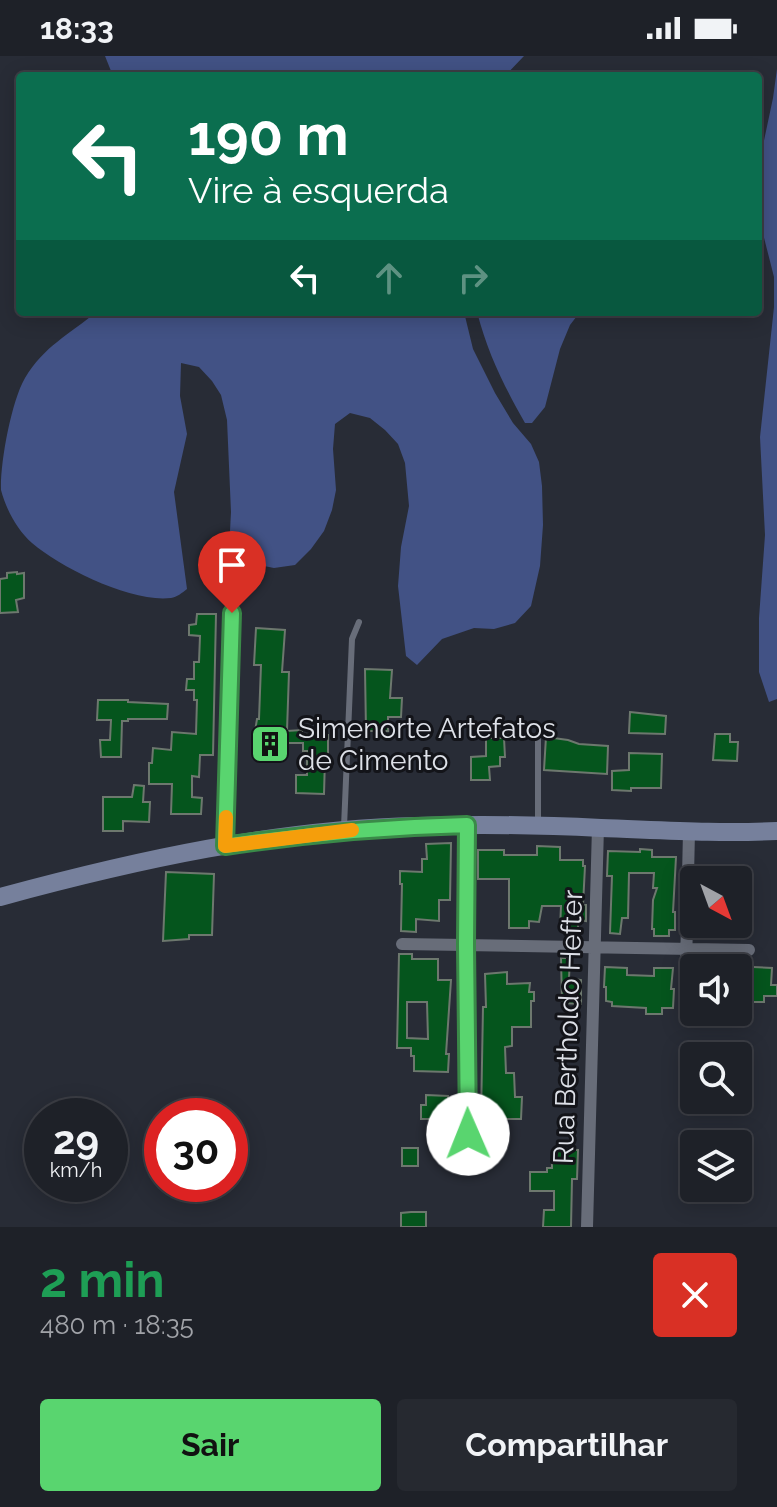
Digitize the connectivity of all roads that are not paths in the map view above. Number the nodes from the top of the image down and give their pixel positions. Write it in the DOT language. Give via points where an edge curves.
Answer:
graph roads {
  1 [pos="232,613"];
  2 [pos="359,622"];
  3 [pos="538,739"];
  4 [pos="467,825"];
  5 [pos="538,826"];
  6 [pos="598,827"];
  7 [pos="344,830"];
  8 [pos="689,831"];
  9 [pos="777,831"];
  10 [pos="225,846"];
  11 [pos="0,897"];
  12 [pos="402,944"];
  13 [pos="466,944"];
  14 [pos="594,947"];
  15 [pos="687,949"];
  16 [pos="749,950"];
  17 [pos="687,954"];
  18 [pos="468,1134"];
  19 [pos="587,1227"];
  1 -- 10 [label="lane"];
  2 -- 7 [label="lane" via="352,639"];
  3 -- 5 [label="lane"];
  4 -- 5 [label="main road"];
  4 -- 7 [label="main road"];
  4 -- 13 [label="street"];
  5 -- 6 [label="main road"];
  6 -- 8 [label="main road"];
  6 -- 14 [label="street, Rua Bertholdo Hefter"];
  7 -- 10 [label="main road"];
  8 -- 9 [label="main road"];
  8 -- 15 [label="street"];
  10 -- 11 [label="main road"];
  12 -- 13 [label="street"];
  13 -- 14 [label="street"];
  13 -- 18 [label="street"];
  14 -- 15 [label="street"];
  14 -- 19 [label="street, Rua Bertholdo Hefter"];
  15 -- 16 [label="street"];
  15 -- 17 [label="street"];
}
